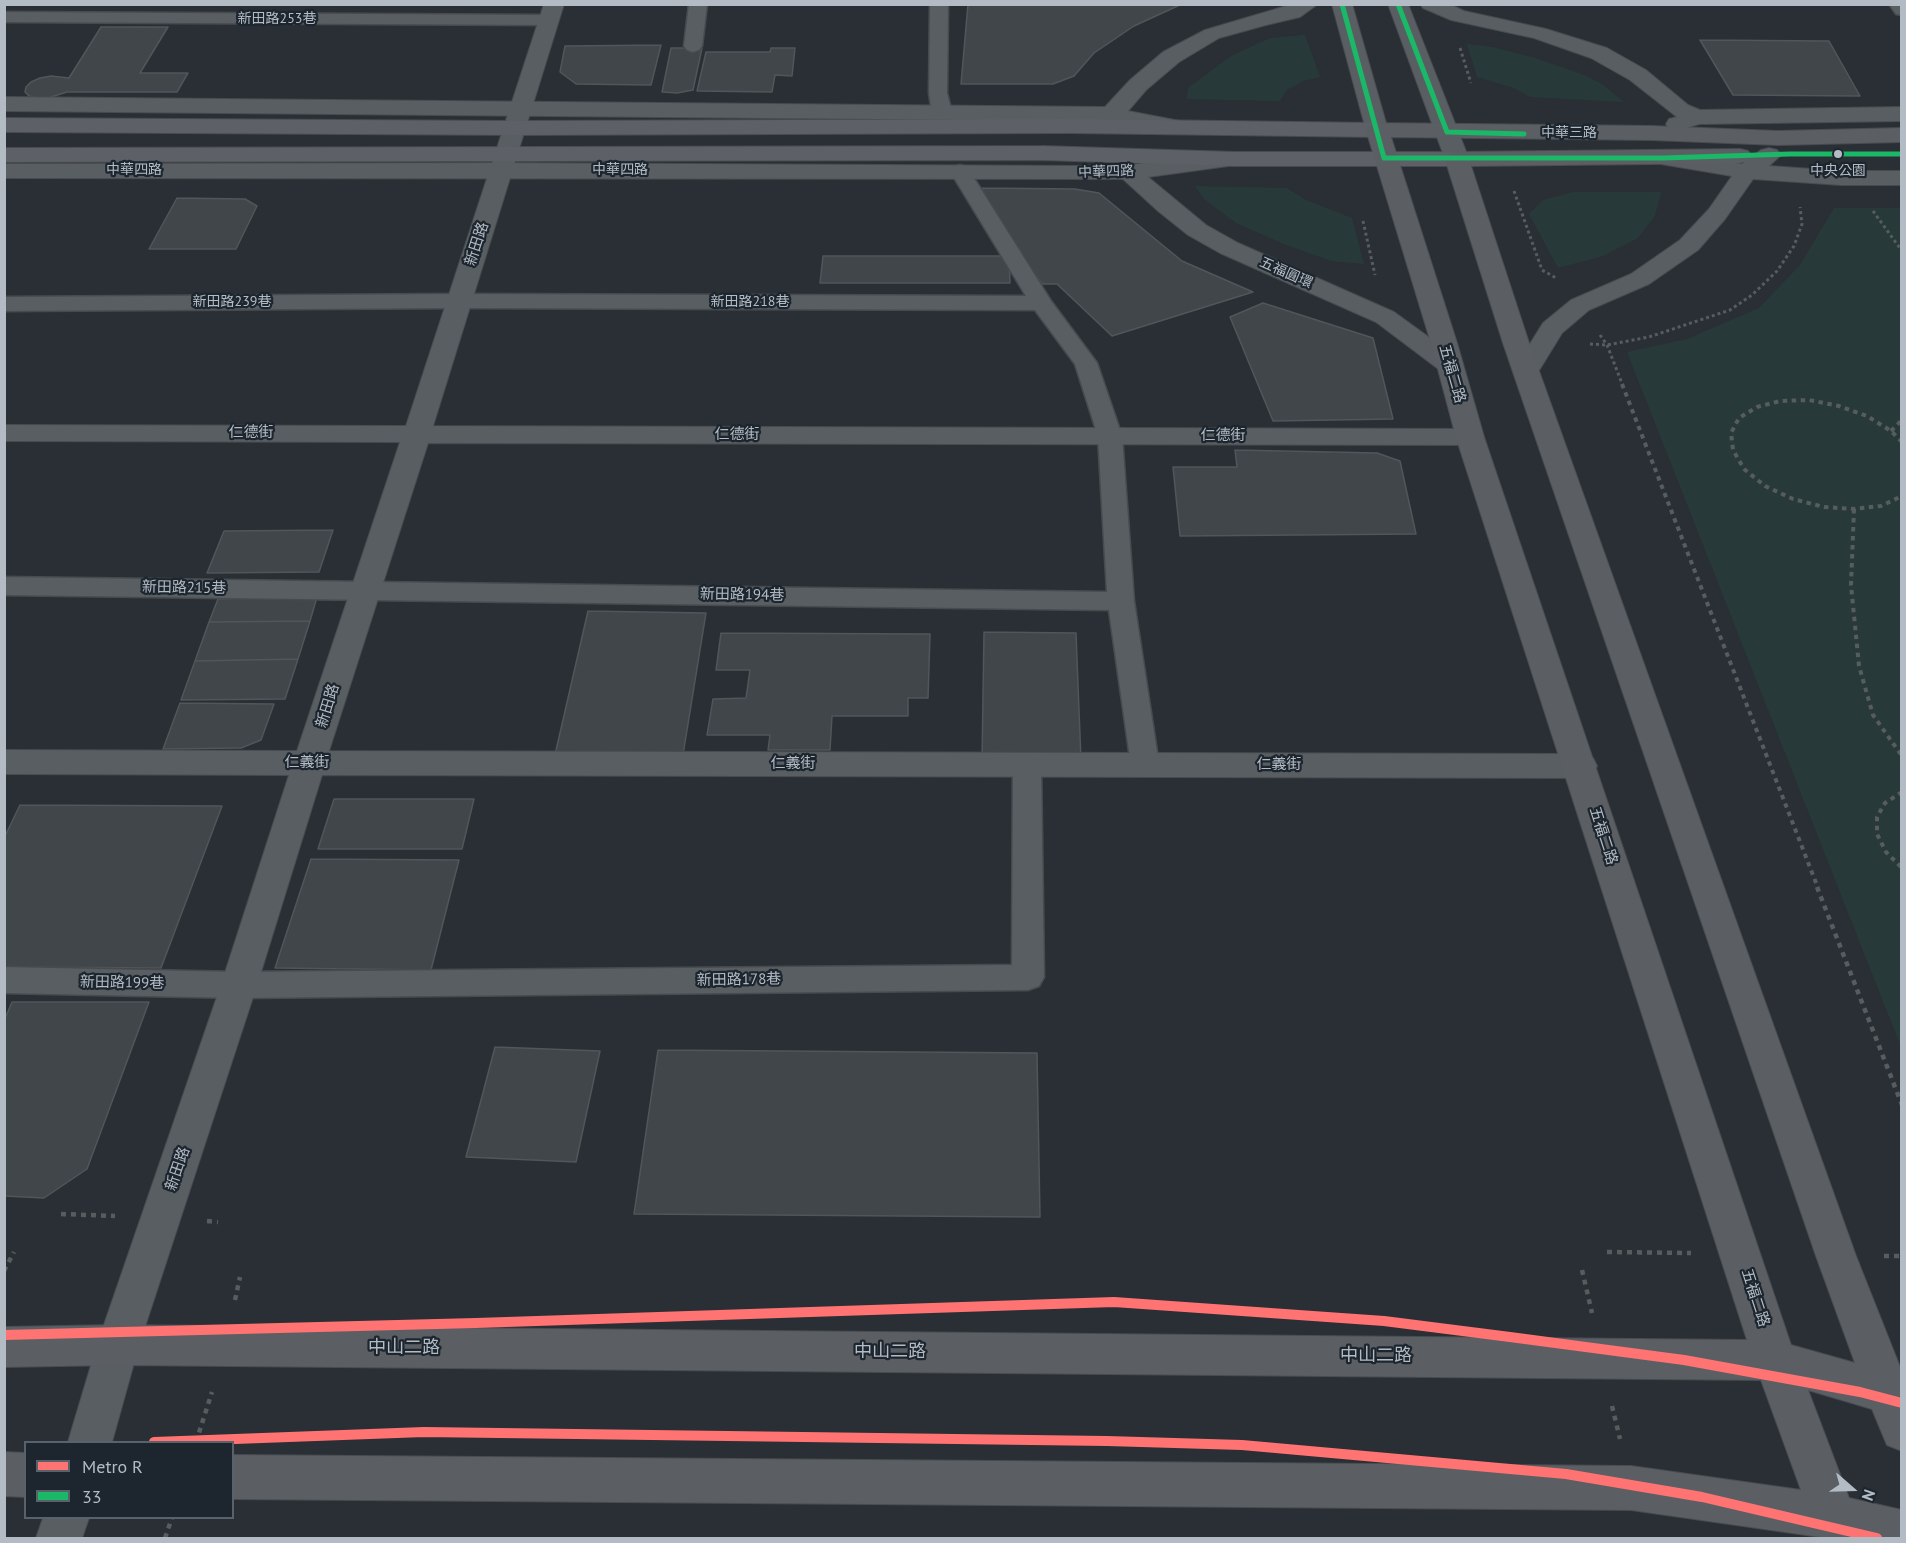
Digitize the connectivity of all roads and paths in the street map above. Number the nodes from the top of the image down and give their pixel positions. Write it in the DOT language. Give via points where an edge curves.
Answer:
graph roads {
  1 [pos="698,4"];
  2 [pos="939,4"];
  3 [pos="1308,4"];
  4 [pos="1342,4"];
  5 [pos="1398,4"];
  6 [pos="1430,4"];
  7 [pos="1898,4"];
  8 [pos="1902,10"];
  9 [pos="552,12"];
  10 [pos="4,17"];
  11 [pos="1458,41"];
  12 [pos="693,46"];
  13 [pos="1471,85"];
  14 [pos="4,104"];
  15 [pos="942,113"];
  16 [pos="1902,114"];
  17 [pos="1697,117"];
  18 [pos="1103,120"];
  19 [pos="4,125"];
  20 [pos="1377,130"];
  21 [pos="1447,132"];
  22 [pos="1653,133"];
  23 [pos="1902,135"];
  24 [pos="511,140"];
  25 [pos="1902,154"];
  26 [pos="4,155"];
  27 [pos="1769,155"];
  28 [pos="1384,158"];
  29 [pos="1663,158"];
  30 [pos="1235,159"];
  31 [pos="1457,159"];
  32 [pos="4,171"];
  33 [pos="960,171"];
  34 [pos="1129,172"];
  35 [pos="1747,172"];
  36 [pos="1902,178"];
  37 [pos="1523,186"];
  38 [pos="1868,203"];
  39 [pos="1800,204"];
  40 [pos="1362,214"];
  41 [pos="1902,251"];
  42 [pos="1563,282"];
  43 [pos="1376,284"];
  44 [pos="459,301"];
  45 [pos="1041,303"];
  46 [pos="4,304"];
  47 [pos="1584,343"];
  48 [pos="1607,345"];
  49 [pos="1450,365"];
  50 [pos="1526,370"];
  51 [pos="1902,420"];
  52 [pos="1891,431"];
  53 [pos="4,433"];
  54 [pos="417,434"];
  55 [pos="1110,436"];
  56 [pos="1470,437"];
  57 [pos="1902,442"];
  58 [pos="1902,496"];
  59 [pos="1854,509"];
  60 [pos="4,586"];
  61 [pos="364,590"];
  62 [pos="1121,601"];
  63 [pos="1902,756"];
  64 [pos="4,762"];
  65 [pos="310,763"];
  66 [pos="1028,765"];
  67 [pos="1145,765"];
  68 [pos="1581,766"];
  69 [pos="1902,792"];
  70 [pos="1902,868"];
  71 [pos="4,980"];
  72 [pos="238,985"];
  73 [pos="1902,1106"];
  74 [pos="14,1252"];
  75 [pos="4,1271"];
  76 [pos="118,1345"];
  77 [pos="4,1347"];
  78 [pos="1775,1360"];
  79 [pos="1897,1407"];
  80 [pos="91,1441"];
  81 [pos="4,1474"];
  82 [pos="24,1474"];
  83 [pos="234,1477"];
  84 [pos="66,1519"];
  85 [pos="172,1519"];
  86 [pos="1837,1528"];
  87 [pos="1902,1533"];
  88 [pos="59,1539"];
  89 [pos="165,1539"];
  1 -- 12 [label="lane"];
  2 -- 15 [label="lane" via="938,93"];
  3 -- 18 [label="street" via="1293,13 1212,34 1171,57"];
  4 -- 20 [label="street"];
  5 -- 21 [label="street"];
  6 -- 17 [label="street" via="1458,16 1539,33 1599,53 1638,75 1680,110"];
  7 -- 8 [label="lane"];
  9 -- 10 [label="lane, 新田路253巷"];
  9 -- 24 [label="street, 新田路"];
  11 -- 13 [label="path"];
  14 -- 24 [label="street, 中華四路"];
  15 -- 18 [label="street, 中華四路"];
  15 -- 24 [label="street, 中華四路"];
  16 -- 17 [label="street, 中華三路"];
  17 -- 22 [label="street, 中華三路"];
  18 -- 20 [label="main road, 中華四路" via="1177,127"];
  18 -- 24 [label="main road, 中華四路"];
  19 -- 24 [label="main road, 中華四路"];
  20 -- 21 [label="main road, 中華三路"];
  20 -- 28 [label="main road, 五福二路"];
  21 -- 22 [label="main road, 中華三路"];
  21 -- 31 [label="street"];
  22 -- 23 [label="main road, 中華三路" via="1778,138"];
  24 -- 26 [label="main road, 中華四路"];
  24 -- 30 [label="main road, 中華四路"];
  24 -- 32 [label="street, 中華四路"];
  24 -- 33 [label="street, 中華四路"];
  24 -- 44 [label="street, 新田路"];
  25 -- 27 [label="main road, 中華三路"];
  27 -- 29 [label="main road, 中華三路"];
  27 -- 35 [label="street"];
  28 -- 30 [label="main road, 中華四路"];
  28 -- 31 [label="main road, 中華四路"];
  28 -- 49 [label="main road, 五福二路"];
  29 -- 31 [label="main road, 中華三路"];
  29 -- 35 [label="street, 中華三路"];
  30 -- 34 [label="street, 中華四路"];
  31 -- 50 [label="main road"];
  33 -- 34 [label="street, 中華四路"];
  33 -- 45 [label="lane"];
  34 -- 49 [label="street, 五福圓環" via="1197,230 1385,317"];
  35 -- 36 [label="street, 中華三路"];
  35 -- 50 [label="street" via="1689,245 1640,279 1580,305 1552,328"];
  37 -- 42 [label="path" via="1513,192 1542,270"];
  38 -- 41 [label="path"];
  39 -- 48 [label="path" via="1802,224 1794,246 1777,271 1752,295 1730,310 1678,329"];
  40 -- 43 [label="path"];
  44 -- 45 [label="lane, 新田路218巷"];
  44 -- 46 [label="lane, 新田路239巷"];
  44 -- 54 [label="street, 新田路"];
  45 -- 55 [label="lane" via="1086,363"];
  47 -- 48 [label="path"];
  48 -- 73 [label="path"];
  49 -- 56 [label="main road, 五福二路"];
  50 -- 79 [label="main road" via="1836,1256"];
  51 -- 52 [label="path"];
  52 -- 57 [label="path"];
  52 -- 59 [label="path" via="1868,416 1839,406 1780,400 1739,418 1731,433 1733,450 1744,469 1766,486 1793,499"];
  53 -- 54 [label="street, 仁德街"];
  54 -- 55 [label="street, 仁德街"];
  54 -- 61 [label="street, 新田路"];
  55 -- 56 [label="street, 仁德街"];
  55 -- 62 [label="lane"];
  56 -- 68 [label="main road, 五福二路"];
  58 -- 59 [label="path" via="1881,506"];
  59 -- 63 [label="path" via="1851,585 1859,666 1873,715"];
  60 -- 61 [label="lane, 新田路215巷"];
  61 -- 62 [label="lane, 新田路194巷"];
  61 -- 65 [label="street, 新田路"];
  62 -- 67 [label="lane"];
  64 -- 65 [label="street, 仁義街"];
  65 -- 66 [label="street, 仁義街"];
  65 -- 72 [label="street, 新田路"];
  66 -- 67 [label="street, 仁義街"];
  66 -- 72 [label="lane, 新田路178巷" via="1028,977"];
  67 -- 68 [label="street, 仁義街"];
  68 -- 78 [label="main road, 五福二路"];
  69 -- 70 [label="path" via="1885,802 1877,817 1877,834 1886,852"];
  71 -- 72 [label="lane, 新田路199巷"];
  72 -- 76 [label="street, 新田路"];
  74 -- 75 [label="path"];
  76 -- 77 [label="main road, 中山二路"];
  76 -- 78 [label="main road, 中山二路"];
  76 -- 80 [label="street, 新田路"];
  78 -- 79 [label="main road, 中山二路"];
  78 -- 86 [label="main road, 五福二路"];
  81 -- 82 [label="main road"];
  83 -- 86 [label="main road" via="1631,1488"];
  84 -- 88 [label="street"];
  85 -- 89 [label="path"];
  86 -- 87 [label="main road"];
}
